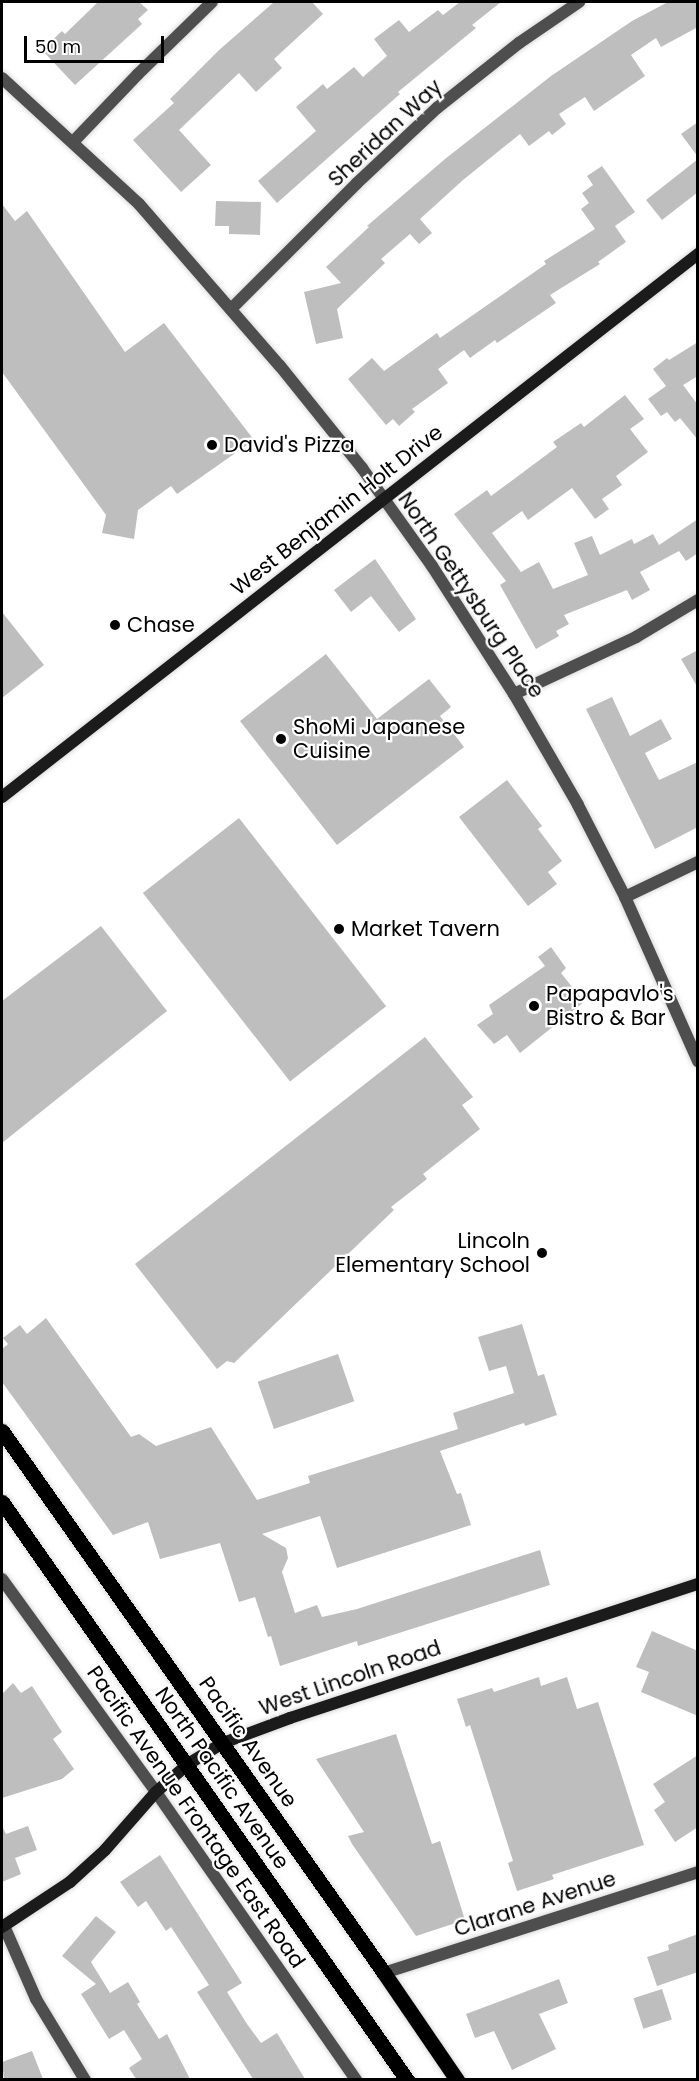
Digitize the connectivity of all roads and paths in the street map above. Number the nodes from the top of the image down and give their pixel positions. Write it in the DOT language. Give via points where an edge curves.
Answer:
graph roads {
  1 [pos="212,2"];
  2 [pos="579,2"];
  3 [pos="2,78"];
  4 [pos="74,142"];
  5 [pos="698,254"];
  6 [pos="231,309"];
  7 [pos="384,498"];
  8 [pos="698,600"];
  9 [pos="514,694"];
  10 [pos="2,797"];
  11 [pos="698,862"];
  12 [pos="625,897"];
  13 [pos="698,1061"];
  14 [pos="2,1431"];
  15 [pos="2,1502"];
  16 [pos="2,1579"];
  17 [pos="698,1584"];
  18 [pos="224,1743"];
  19 [pos="188,1764"];
  20 [pos="156,1792"];
  21 [pos="698,1872"];
  22 [pos="3,1927"];
  23 [pos="384,1973"];
  24 [pos="85,2079"];
  25 [pos="356,2079"];
  26 [pos="407,2079"];
  27 [pos="457,2079"];
  1 -- 4 [label="street"];
  2 -- 6 [label="street, Sheridan Way" via="519,43 437,108"];
  3 -- 4 [label="street, North Gettysburg Place"];
  4 -- 6 [label="street, North Gettysburg Place" via="139,204"];
  5 -- 7 [label="main road, West Benjamin Holt Drive"];
  6 -- 7 [label="street, North Gettysburg Place"];
  7 -- 9 [label="street, North Gettysburg Place"];
  7 -- 10 [label="main road, West Benjamin Holt Drive"];
  8 -- 9 [label="street" via="636,637"];
  9 -- 12 [label="street, North Gettysburg Place"];
  11 -- 12 [label="street"];
  12 -- 13 [label="street, North Gettysburg Place"];
  14 -- 18 [label="main road, Pacific Avenue"];
  15 -- 19 [label="main road, North Pacific Avenue"];
  16 -- 20 [label="street, Pacific Avenue Frontage East Road"];
  17 -- 18 [label="main road, West Lincoln Road"];
  18 -- 19 [label="main road, West Lincoln Road"];
  18 -- 23 [label="main road, Pacific Avenue"];
  19 -- 20 [label="main road, West Lincoln Road"];
  19 -- 26 [label="main road, North Pacific Avenue"];
  20 -- 22 [label="main road, West Lincoln Road" via="105,1850 70,1882"];
  20 -- 25 [label="street, Pacific Avenue Frontage East Road"];
  21 -- 23 [label="street, Clarane Avenue"];
  22 -- 24 [label="street" via="36,1999"];
  23 -- 27 [label="main road, Pacific Avenue"];
}
